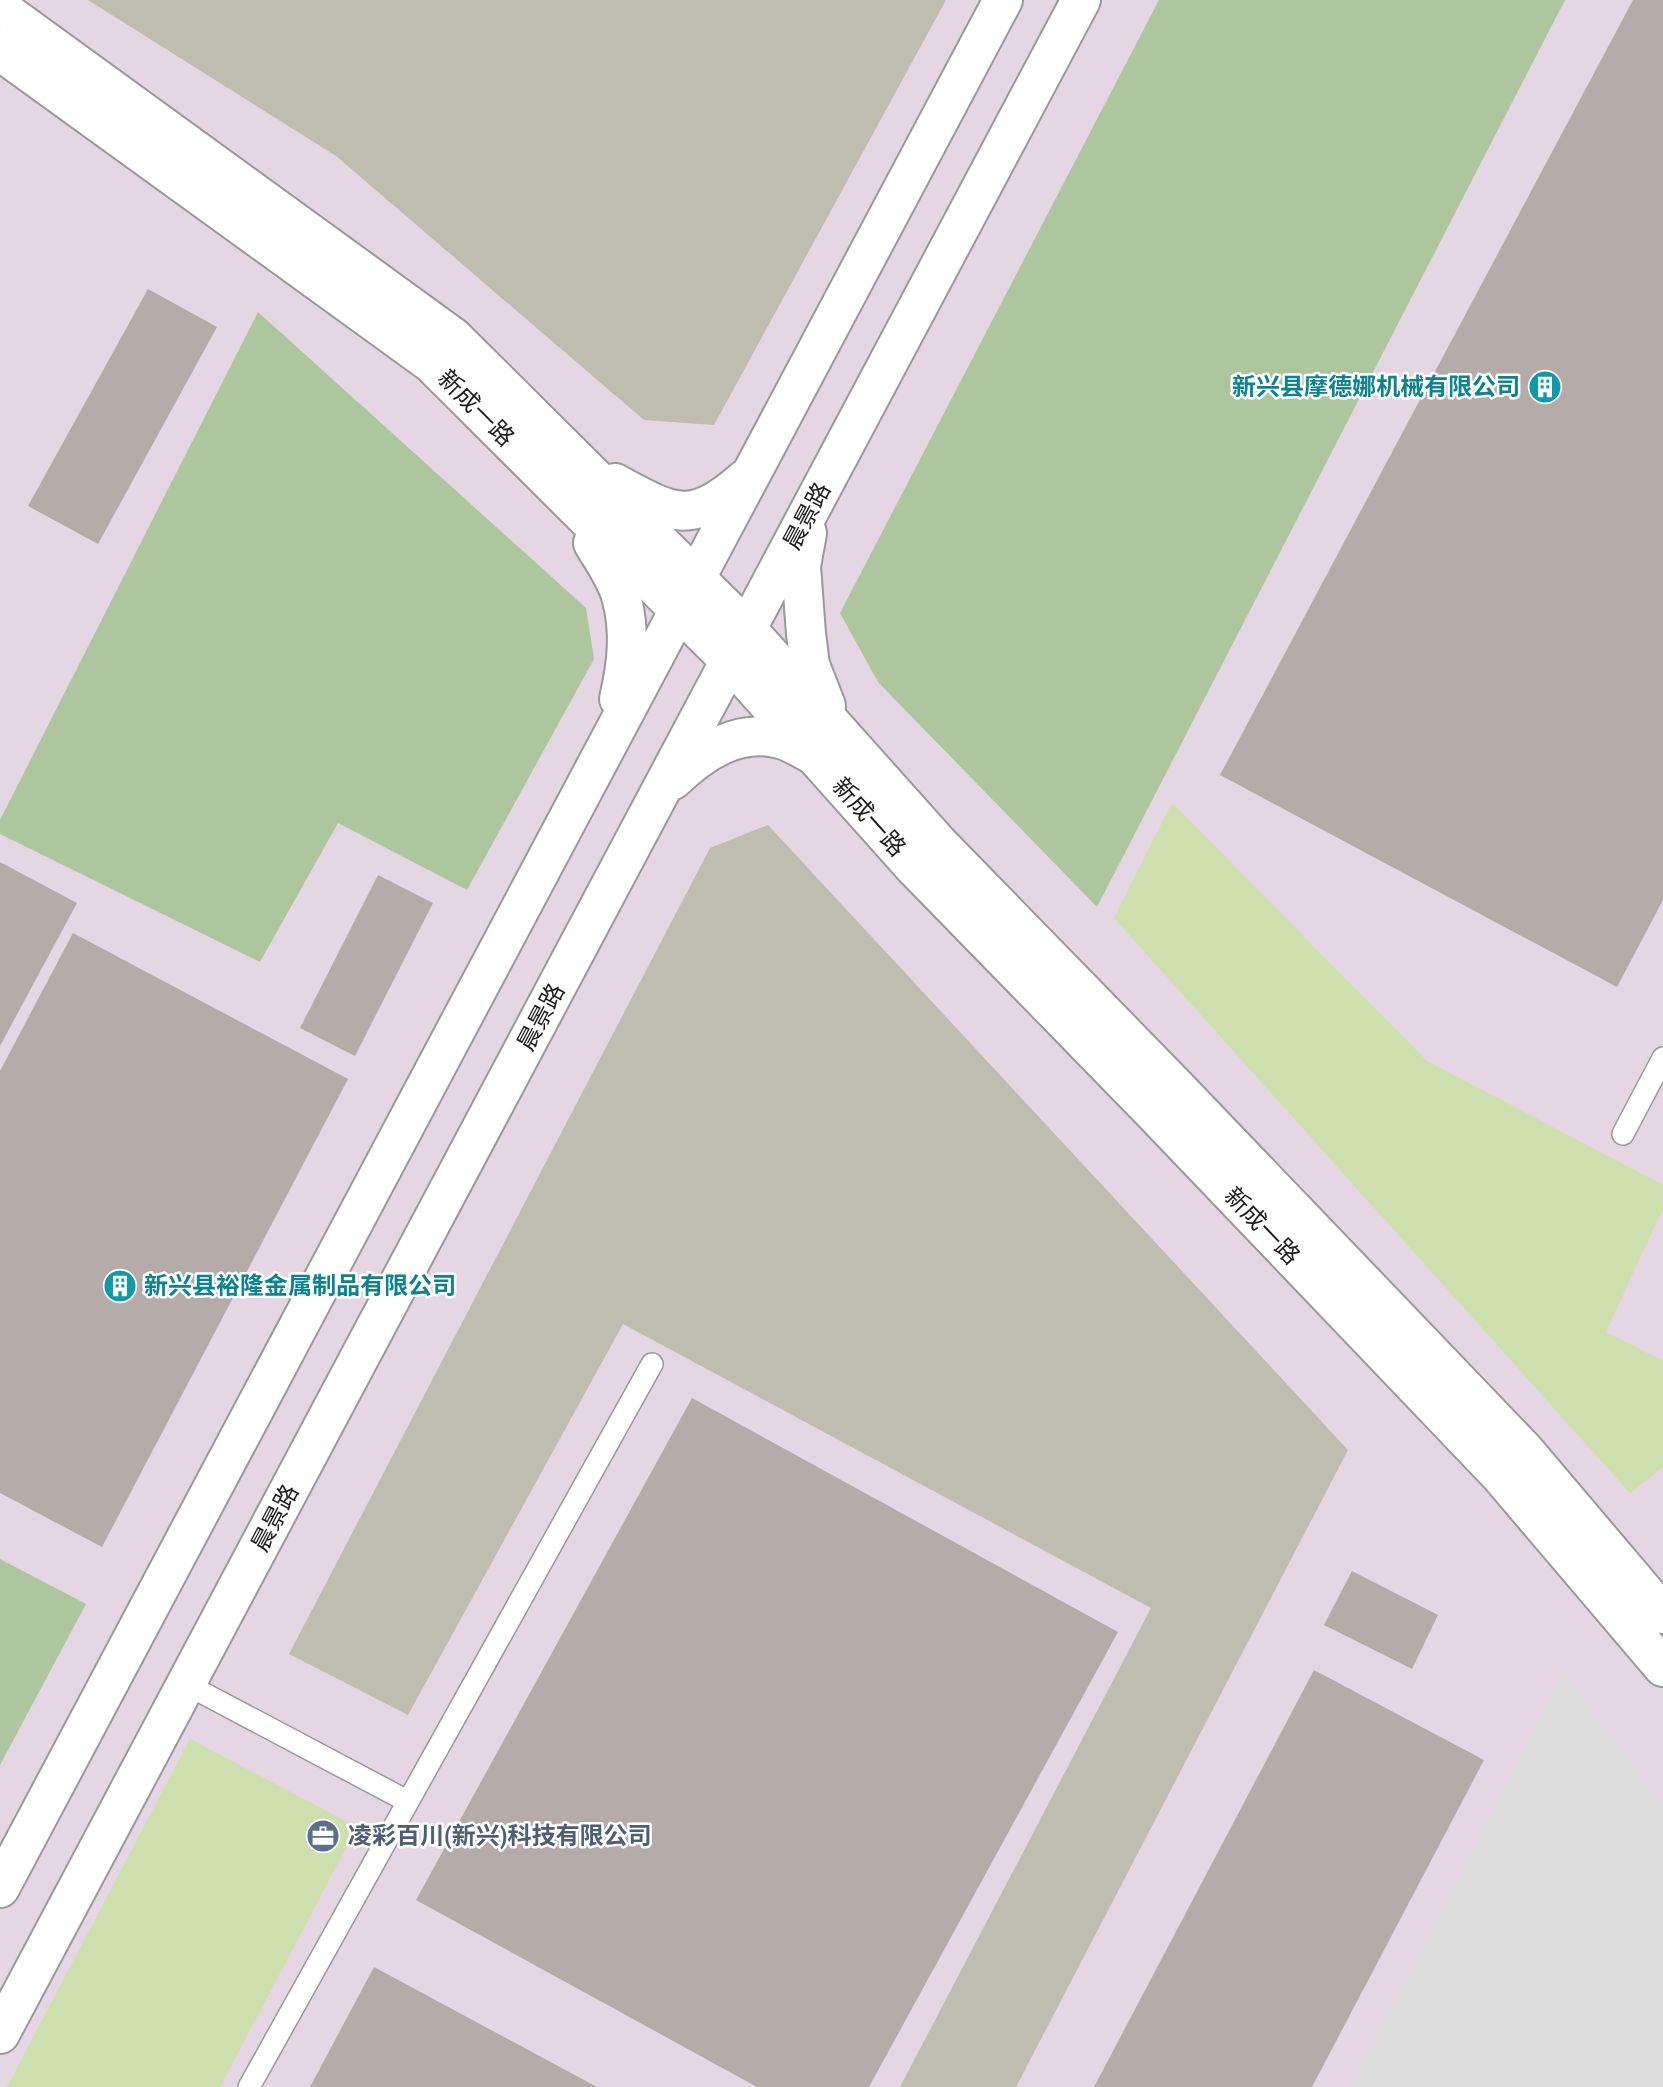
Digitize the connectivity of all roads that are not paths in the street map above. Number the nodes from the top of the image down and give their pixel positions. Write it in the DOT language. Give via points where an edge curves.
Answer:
graph roads {
  1 [pos="1003,0"];
  2 [pos="1082,0"];
  3 [pos="0,8"];
  4 [pos="0,51"];
  5 [pos="582,465"];
  6 [pos="752,472"];
  7 [pos="821,491"];
  8 [pos="567,499"];
  9 [pos="687,594"];
  10 [pos="738,645"];
  11 [pos="823,740"];
  12 [pos="609,742"];
  13 [pos="659,794"];
  14 [pos="1663,1058"];
  15 [pos="1623,1134"];
  16 [pos="652,1364"];
  17 [pos="1663,1614"];
  18 [pos="1663,1667"];
  19 [pos="186,1684"];
  20 [pos="407,1801"];
  21 [pos="0,1888"];
  22 [pos="0,2034"];
  23 [pos="250,2087"];
  1 -- 6 [label="street"];
  2 -- 7 [label="street, 晨景路"];
  3 -- 5 [label="street, 新成一路" via="453,337"];
  4 -- 8 [label="street, 新成一路" via="431,363"];
  5 -- 6 [label="street" via="668,509 695,511 721,500"];
  5 -- 9 [label="street, 新成一路"];
  6 -- 9 [label="street"];
  7 -- 10 [label="street, 晨景路"];
  7 -- 11 [label="street" via="801,566"];
  8 -- 9 [label="street, 新成一路"];
  8 -- 12 [label="street" via="621,595 629,640"];
  9 -- 10 [label="street, 新成一路"];
  9 -- 12 [label="street"];
  10 -- 11 [label="street, 新成一路"];
  10 -- 13 [label="street, 晨景路"];
  11 -- 13 [label="street" via="730,740 695,759"];
  11 -- 17 [label="street, 新成一路" via="938,843 1176,1087 1525,1451"];
  11 -- 18 [label="street, 新成一路" via="914,867 1499,1474"];
  12 -- 21 [label="street"];
  13 -- 19 [label="street, 晨景路"];
  14 -- 15 [label="lane"];
  16 -- 20 [label="lane"];
  19 -- 20 [label="lane"];
  19 -- 22 [label="street, 晨景路"];
  20 -- 23 [label="lane"];
}
